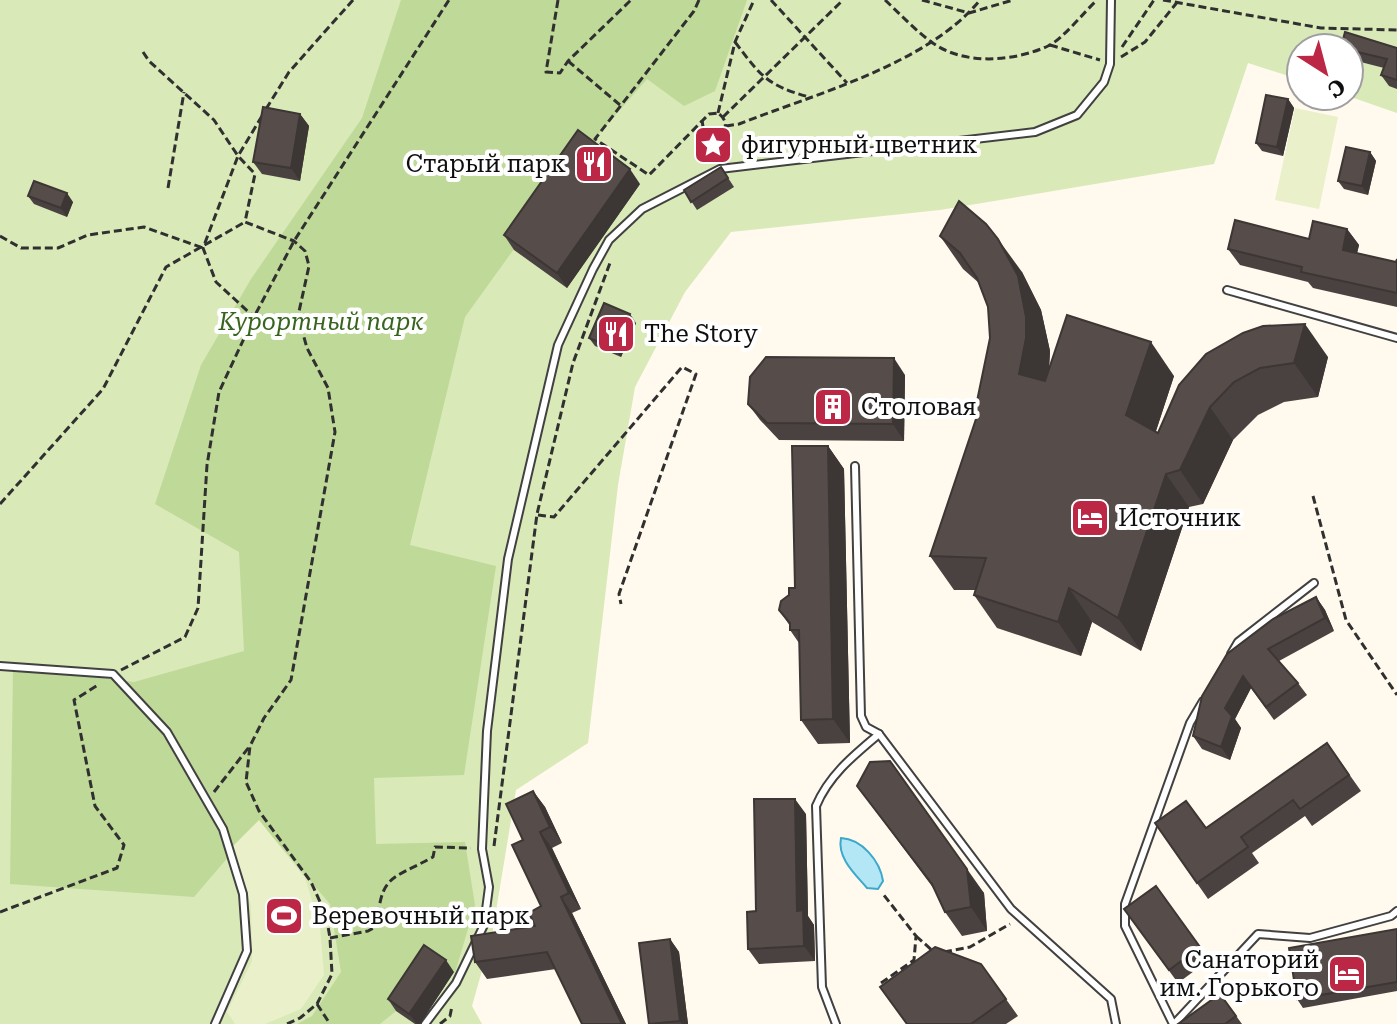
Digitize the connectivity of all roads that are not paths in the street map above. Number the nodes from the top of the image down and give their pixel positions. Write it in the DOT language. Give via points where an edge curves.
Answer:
graph roads {
  1 [pos="1111,0"];
  2 [pos="1227,290"];
  3 [pos="1397,338"];
  4 [pos="855,466"];
  5 [pos="1314,583"];
  6 [pos="1230,656"];
  7 [pos="0,666"];
  8 [pos="1206,696"];
  9 [pos="879,734"];
  10 [pos="1397,911"];
  11 [pos="215,1024"];
  12 [pos="425,1024"];
  13 [pos="836,1024"];
  14 [pos="1116,1024"];
  15 [pos="1174,1024"];
  1 -- 12 [label="lane" via="1110,64 1104,82 1077,115 1035,132 720,169 642,209 609,240 558,345 508,559 487,731 482,849 489,887 484,925 456,983"];
  2 -- 3 [label="lane"];
  4 -- 9 [label="lane" via="861,716 866,727"];
  5 -- 6 [label="lane" via="1238,642"];
  7 -- 11 [label="lane" via="113,674 167,732 223,829 243,894 247,951"];
  8 -- 15 [label="lane" via="1190,723 1125,904 1125,926"];
  9 -- 13 [label="lane" via="842,766 816,806 822,987"];
  9 -- 14 [label="lane" via="1011,909 1111,999"];
  10 -- 15 [label="lane" via="1310,938 1258,934"];
}
